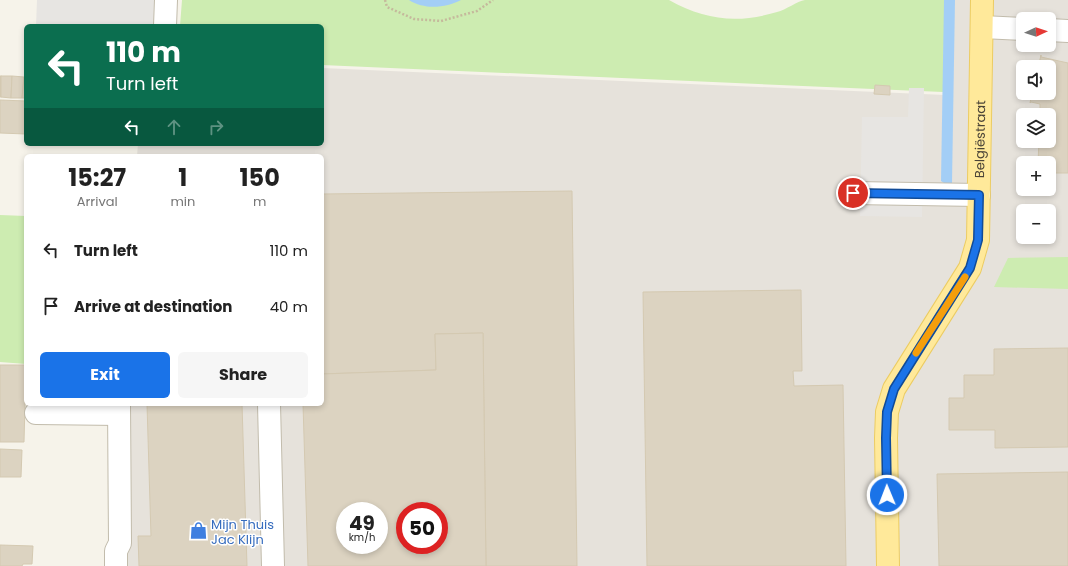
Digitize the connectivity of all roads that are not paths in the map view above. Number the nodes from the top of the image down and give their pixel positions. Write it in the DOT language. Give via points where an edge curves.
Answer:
graph roads {
  1 [pos="166,0"];
  2 [pos="982,0"];
  3 [pos="165,24"];
  4 [pos="982,27"];
  5 [pos="1016,29"];
  6 [pos="1056,30"];
  7 [pos="1068,30"];
  8 [pos="853,193"];
  9 [pos="979,195"];
  10 [pos="268,406"];
  11 [pos="119,409"];
  12 [pos="36,413"];
  13 [pos="120,543"];
  14 [pos="99,566"];
  15 [pos="116,566"];
  16 [pos="127,566"];
  17 [pos="273,566"];
  18 [pos="888,566"];
  1 -- 3 [label="street"];
  2 -- 4 [label="main road, Belgiëstraat"];
  4 -- 5 [label="street"];
  4 -- 9 [label="main road, Belgiëstraat"];
  6 -- 7 [label="street"];
  8 -- 9 [label="street"];
  9 -- 18 [label="main road, Belgiëstraat" via="978,240 970,268 894,389 887,412"];
  10 -- 17 [label="street"];
  11 -- 12 [label="street"];
  11 -- 13 [label="street"];
  13 -- 15 [label="street" via="116,551"];
  13 -- 16 [label="street" via="126,550"];
  14 -- 15 [label="street"];
}
